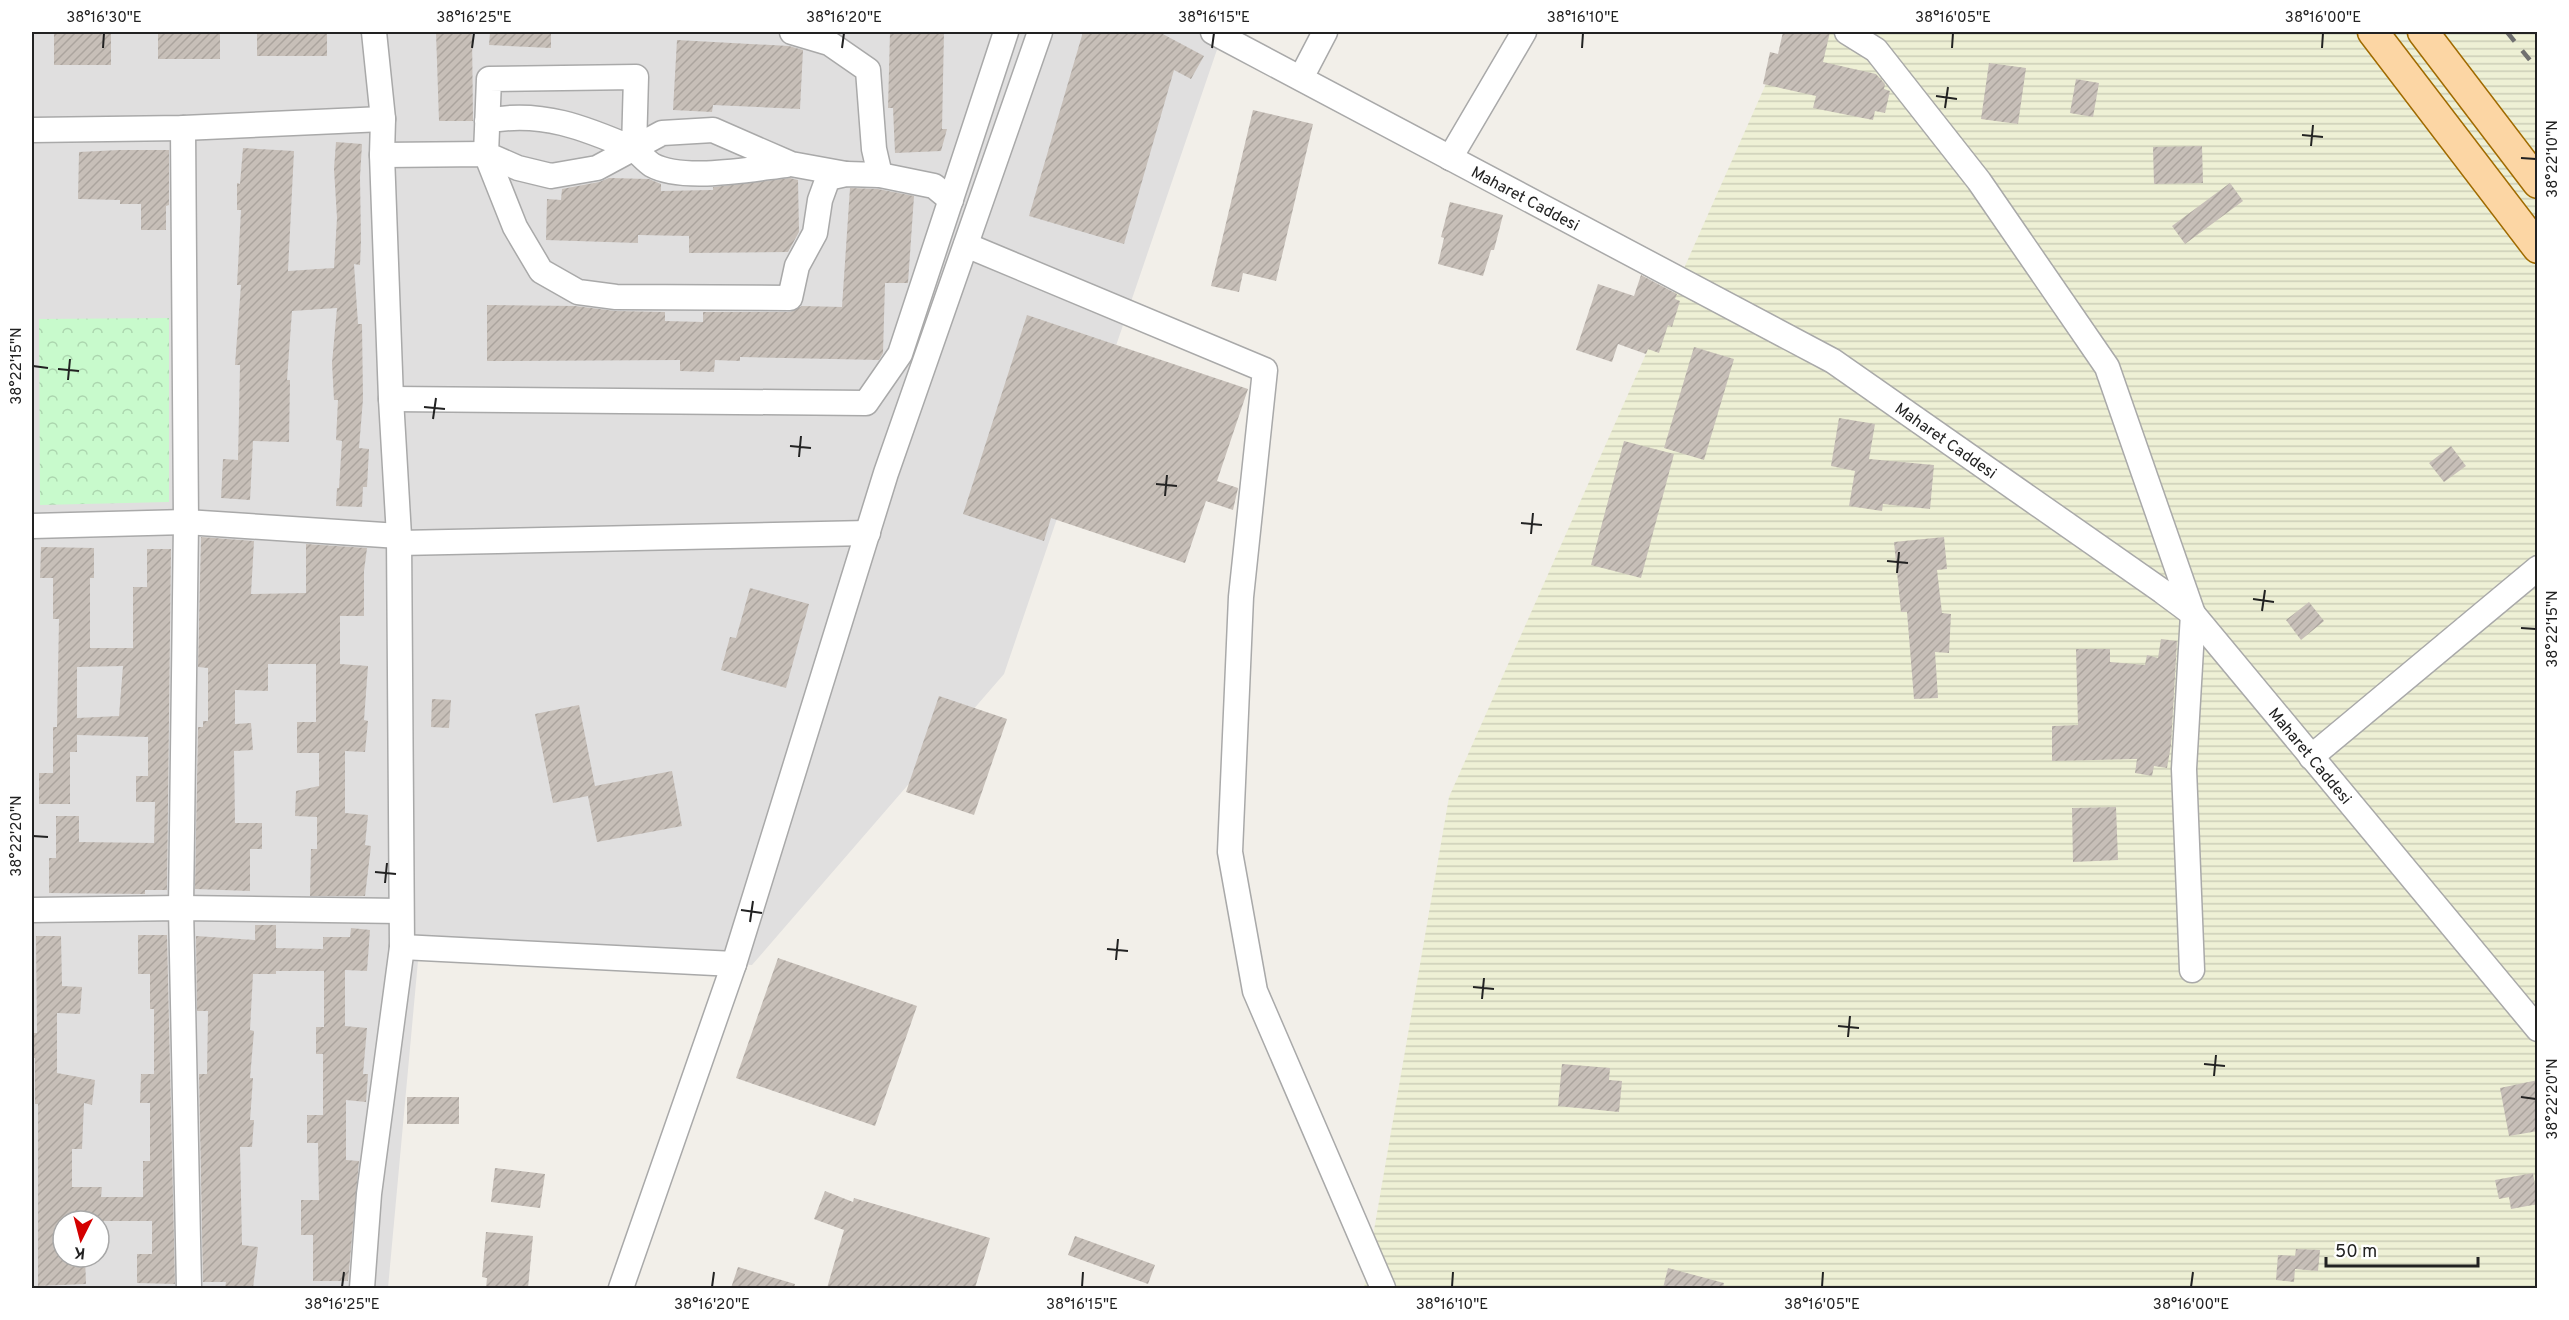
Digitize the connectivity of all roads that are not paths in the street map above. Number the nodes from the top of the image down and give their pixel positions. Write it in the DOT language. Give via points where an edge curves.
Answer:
graph roads {
  1 [pos="374,32"];
  2 [pos="792,32"];
  3 [pos="1006,32"];
  4 [pos="1040,32"];
  5 [pos="1213,32"];
  6 [pos="1325,32"];
  7 [pos="1524,32"];
  8 [pos="1847,32"];
  9 [pos="2373,32"];
  10 [pos="2423,32"];
  11 [pos="1301,78"];
  12 [pos="383,119"];
  13 [pos="487,122"];
  14 [pos="183,128"];
  15 [pos="32,130"];
  16 [pos="634,149"];
  17 [pos="486,154"];
  18 [pos="382,155"];
  19 [pos="1450,158"];
  20 [pos="791,164"];
  21 [pos="846,174"];
  22 [pos="880,175"];
  23 [pos="2538,183"];
  24 [pos="951,200"];
  25 [pos="966,245"];
  26 [pos="2538,248"];
  27 [pos="391,399"];
  28 [pos="186,522"];
  29 [pos="32,526"];
  30 [pos="868,533"];
  31 [pos="399,540"];
  32 [pos="2538,568"];
  33 [pos="2193,614"];
  34 [pos="2311,757"];
  35 [pos="182,908"];
  36 [pos="32,910"];
  37 [pos="401,911"];
  38 [pos="402,947"];
  39 [pos="734,964"];
  40 [pos="2192,970"];
  41 [pos="2538,1029"];
  42 [pos="189,1288"];
  43 [pos="362,1288"];
  44 [pos="621,1288"];
  45 [pos="1383,1288"];
  1 -- 12 [label="street"];
  2 -- 22 [label="street" via="829,43 868,70 874,149"];
  3 -- 24 [label="street"];
  4 -- 25 [label="street"];
  5 -- 11 [label="street, Maharet Caddesi"];
  6 -- 11 [label="street"];
  7 -- 19 [label="street"];
  8 -- 33 [label="street" via="1876,50 1980,181 2107,367"];
  9 -- 26 [label="main road"];
  10 -- 23 [label="main road"];
  11 -- 19 [label="street, Maharet Caddesi"];
  12 -- 14 [label="street"];
  12 -- 18 [label="street"];
  13 -- 16 [label="street" via="511,117 564,122"];
  13 -- 16 [label="street" via="489,79 636,77"];
  13 -- 17 [label="street"];
  14 -- 15 [label="street"];
  14 -- 28 [label="street"];
  16 -- 17 [label="street" via="597,168 551,176 518,168"];
  16 -- 20 [label="street" via="652,165 682,172 713,173"];
  16 -- 20 [label="street" via="662,133 713,130"];
  17 -- 18 [label="street"];
  17 -- 21 [label="street" via="515,227 541,271 578,292 616,297 790,298 797,266 815,233 828,178"];
  18 -- 27 [label="street"];
  19 -- 33 [label="street, Maharet Caddesi" via="1833,361"];
  20 -- 21 [label="street"];
  21 -- 22 [label="street"];
  22 -- 24 [label="street" via="933,186"];
  24 -- 27 [label="street" via="900,354 866,402"];
  25 -- 30 [label="street"];
  25 -- 45 [label="street" via="1265,370 1241,597 1230,852 1255,991"];
  27 -- 31 [label="street"];
  28 -- 29 [label="street"];
  28 -- 31 [label="street"];
  28 -- 35 [label="street"];
  30 -- 31 [label="street"];
  30 -- 39 [label="street"];
  31 -- 37 [label="street"];
  32 -- 34 [label="street"];
  33 -- 34 [label="street, Maharet Caddesi"];
  33 -- 40 [label="street" via="2184,769"];
  34 -- 41 [label="street, Maharet Caddesi"];
  35 -- 36 [label="street"];
  35 -- 37 [label="street"];
  35 -- 42 [label="street"];
  37 -- 38 [label="street"];
  38 -- 39 [label="street"];
  38 -- 43 [label="street" via="369,1194"];
  39 -- 44 [label="street"];
}
